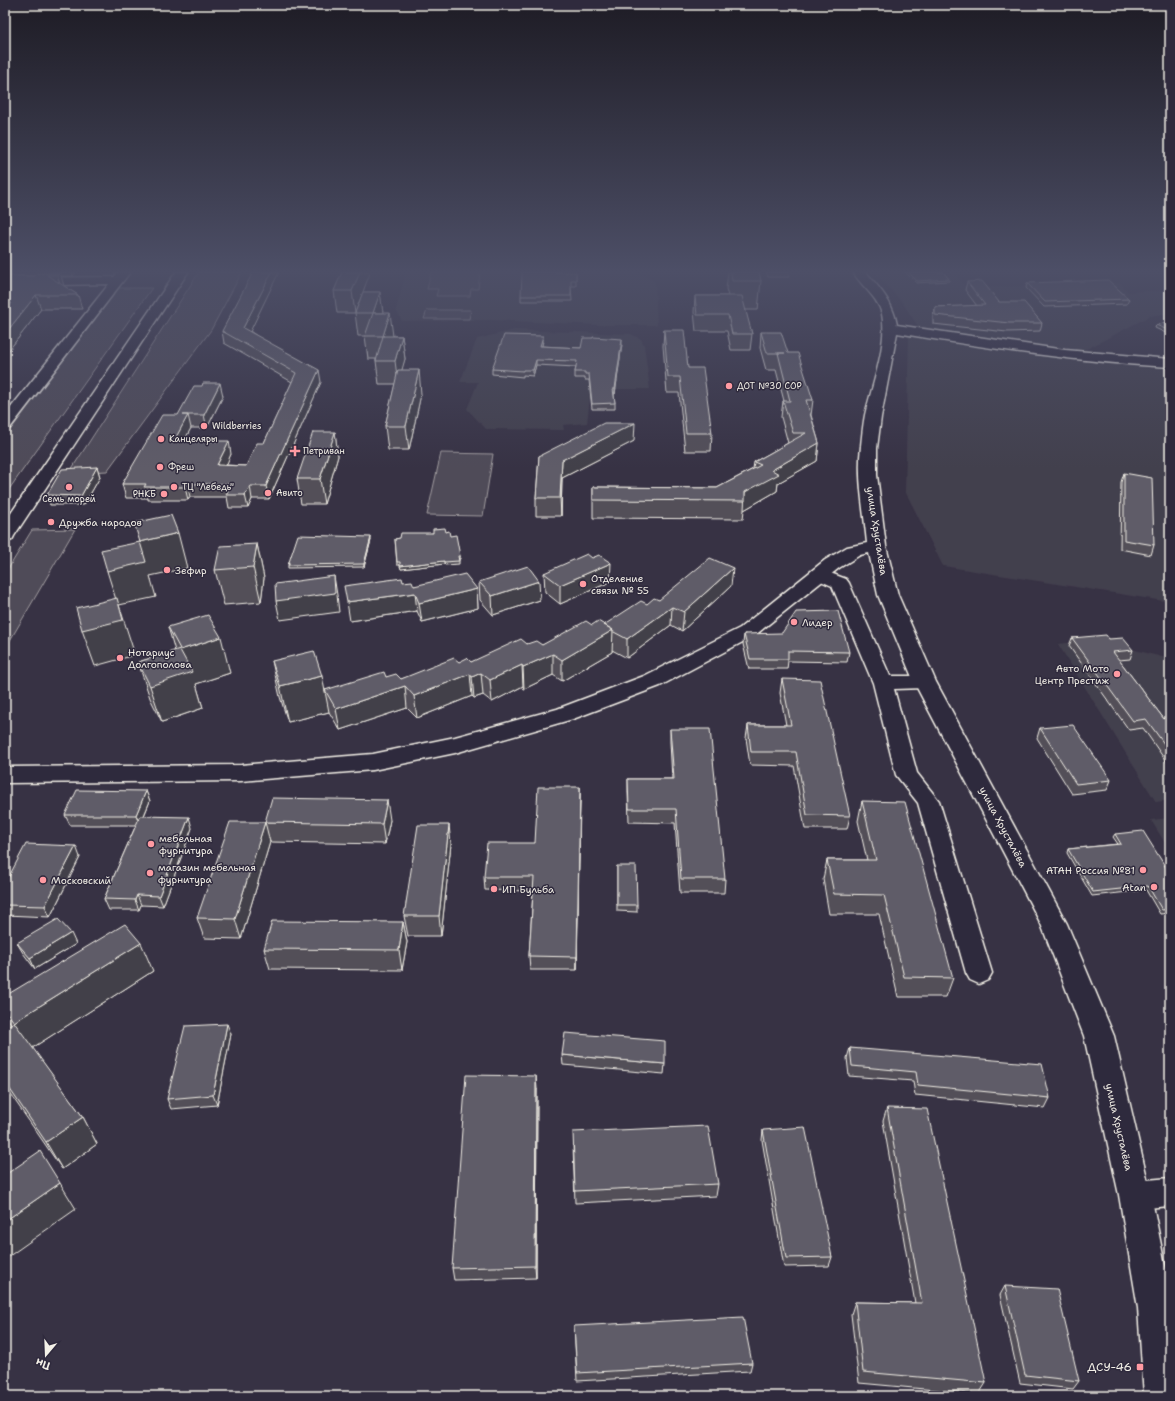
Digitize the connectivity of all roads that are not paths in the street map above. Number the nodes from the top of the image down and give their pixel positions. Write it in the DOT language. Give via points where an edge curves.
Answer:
graph roads {
  1 [pos="73,337"];
  2 [pos="138,337"];
  3 [pos="889,337"];
  4 [pos="955,337"];
  5 [pos="1170,362"];
  6 [pos="5,425"];
  7 [pos="5,536"];
  8 [pos="877,546"];
  9 [pos="820,574"];
  10 [pos="925,682"];
  11 [pos="883,683"];
  12 [pos="5,775"];
  13 [pos="979,973"];
  14 [pos="1170,1192"];
  15 [pos="1135,1195"];
  16 [pos="1162,1396"];
  1 -- 6 [label="street"];
  2 -- 7 [label="main road"];
  3 -- 8 [label="main road, улица Хрусталёва" via="869,448 868,475"];
  4 -- 5 [label="main road" via="1088,357"];
  8 -- 9 [label="main road" via="854,551"];
  8 -- 10 [label="main road, улица Хрусталёва" via="888,595"];
  9 -- 11 [label="street" via="840,583"];
  9 -- 12 [label="main road" via="747,632 652,681 565,714 455,745 373,762 241,773"];
  10 -- 11 [label="street"];
  10 -- 15 [label="main road, улица Хрусталёва" via="1060,938 1099,1036"];
  11 -- 13 [label="street" via="907,776 928,801"];
  14 -- 15 [label="street"];
  15 -- 16 [label="main road, улица Хрусталёва" via="1156,1308"];
}
